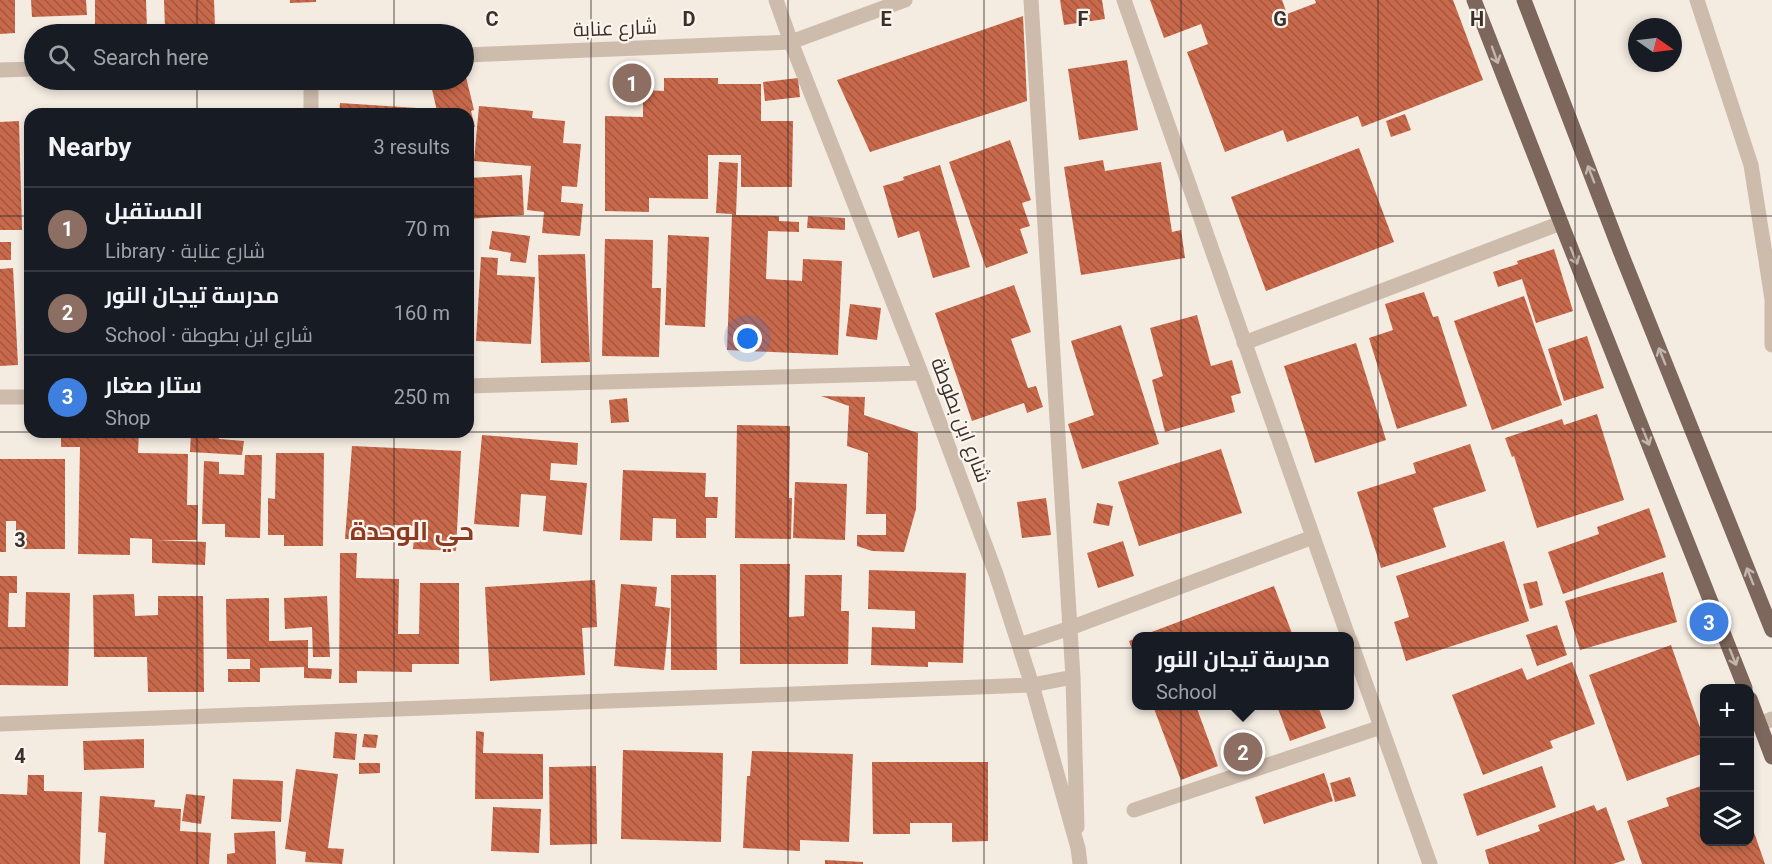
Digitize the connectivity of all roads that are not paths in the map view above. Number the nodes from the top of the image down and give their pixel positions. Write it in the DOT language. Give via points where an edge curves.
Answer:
graph roads {
  1 [pos="776,0"];
  2 [pos="905,0"];
  3 [pos="1031,0"];
  4 [pos="1124,0"];
  5 [pos="1474,0"];
  6 [pos="1524,0"];
  7 [pos="1696,0"];
  8 [pos="791,42"];
  9 [pos="474,55"];
  10 [pos="24,69"];
  11 [pos="0,70"];
  12 [pos="311,90"];
  13 [pos="311,108"];
  14 [pos="1561,223"];
  15 [pos="1244,342"];
  16 [pos="1772,345"];
  17 [pos="921,373"];
  18 [pos="474,386"];
  19 [pos="0,397"];
  20 [pos="24,397"];
  21 [pos="1313,537"];
  22 [pos="1070,628"];
  23 [pos="1772,630"];
  24 [pos="1347,632"];
  25 [pos="1019,645"];
  26 [pos="1354,652"];
  27 [pos="1072,677"];
  28 [pos="1743,684"];
  29 [pos="1032,685"];
  30 [pos="1754,705"];
  31 [pos="1766,721"];
  32 [pos="0,724"];
  33 [pos="1381,727"];
  34 [pos="1772,757"];
  35 [pos="1134,810"];
  36 [pos="1078,848"];
  37 [pos="1080,864"];
  38 [pos="1430,864"];
  1 -- 8 [label="street, شارع ابن بطوطة"];
  2 -- 8 [label="street, شارع عنابة"];
  3 -- 22 [label="street"];
  4 -- 15 [label="street"];
  5 -- 14 [label="main road, one-way"];
  23 -- 6 [label="main road, one-way"];
  7 -- 16 [label="street" via="1751,165 1772,299"];
  8 -- 9 [label="street, شارع عنابة"];
  8 -- 17 [label="street, شارع ابن بطوطة"];
  10 -- 11 [label="street"];
  12 -- 13 [label="street"];
  14 -- 15 [label="street"];
  14 -- 28 [label="main road, one-way"];
  15 -- 21 [label="street"];
  17 -- 18 [label="street"];
  17 -- 25 [label="street, شارع ابن بطوطة"];
  19 -- 20 [label="street"];
  21 -- 22 [label="street"];
  21 -- 24 [label="street"];
  22 -- 25 [label="street"];
  22 -- 27 [label="street"];
  25 -- 29 [label="street, شارع ابن بطوطة"];
  26 -- 33 [label="street"];
  27 -- 29 [label="street"];
  27 -- 36 [label="street"];
  29 -- 32 [label="street"];
  29 -- 36 [label="street, شارع ابن بطوطة"];
  30 -- 31 [label="main road"];
  31 -- 34 [label="main road"];
  33 -- 35 [label="street"];
  33 -- 38 [label="street"];
  36 -- 37 [label="street, شارع ابن بطوطة"];
}
